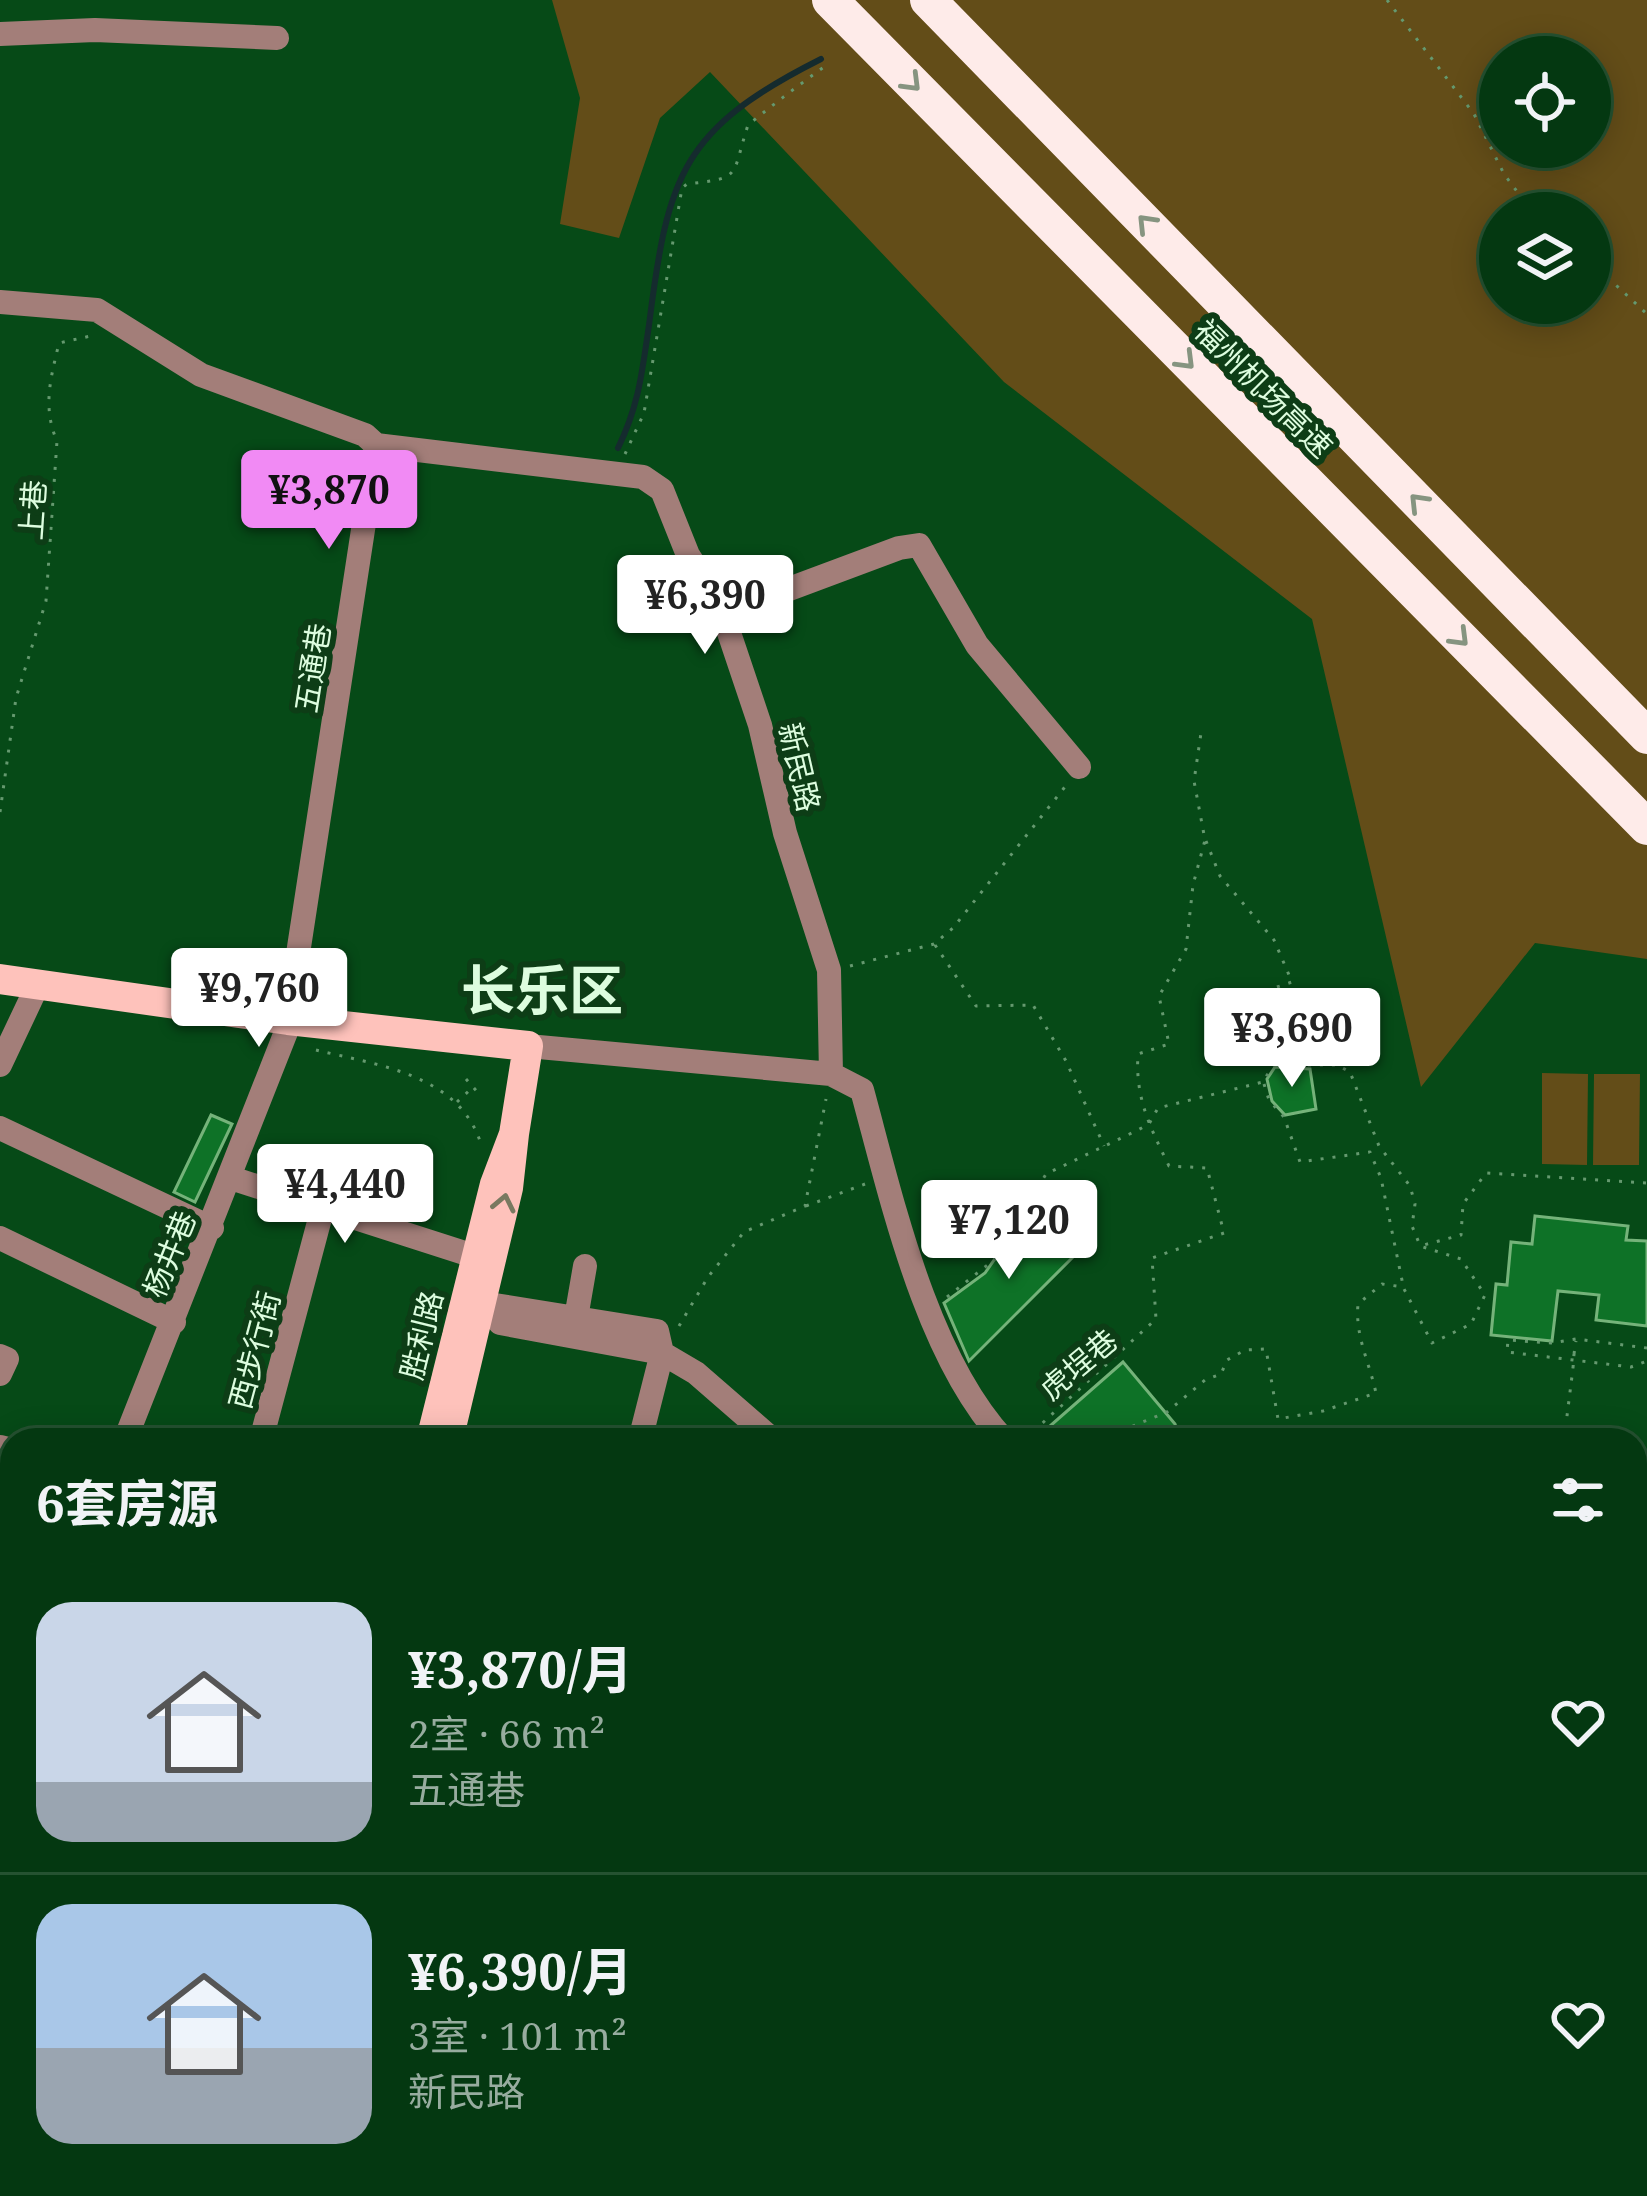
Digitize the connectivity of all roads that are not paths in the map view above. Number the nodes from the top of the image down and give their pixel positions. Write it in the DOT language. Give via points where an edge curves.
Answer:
graph roads {
  1 [pos="830,0"];
  2 [pos="928,0"];
  3 [pos="0,34"];
  4 [pos="277,38"];
  5 [pos="0,302"];
  6 [pos="376,445"];
  7 [pos="722,614"];
  8 [pos="1647,736"];
  9 [pos="1079,767"];
  10 [pos="1647,827"];
  11 [pos="0,979"];
  12 [pos="33,995"];
  13 [pos="285,1032"];
  14 [pos="528,1046"];
  15 [pos="0,1065"];
  16 [pos="831,1074"];
  17 [pos="0,1128"];
  18 [pos="514,1134"];
  19 [pos="231,1178"];
  20 [pos="323,1207"];
  21 [pos="212,1228"];
  22 [pos="0,1238"];
  23 [pos="477,1257"];
  24 [pos="585,1266"];
  25 [pos="490,1313"];
  26 [pos="576,1318"];
  27 [pos="174,1322"];
  28 [pos="662,1353"];
  29 [pos="0,1356"];
  30 [pos="0,1374"];
  31 [pos="129,1428"];
  32 [pos="264,1428"];
  33 [pos="434,1428"];
  34 [pos="452,1428"];
  35 [pos="643,1428"];
  36 [pos="759,1428"];
  37 [pos="995,1428"];
  1 -- 10 [label="highway, 福州机场高速, one-way"];
  8 -- 2 [label="highway, 福州机场高速, one-way"];
  3 -- 4 [label="street"];
  5 -- 6 [label="street" via="97,310 201,375"];
  6 -- 7 [label="street, 新民路" via="643,477 662,490"];
  6 -- 13 [label="street, 五通巷"];
  7 -- 9 [label="street" via="919,545 977,645"];
  7 -- 16 [label="street, 新民路" via="829,970"];
  11 -- 13 [label="main road"];
  12 -- 15 [label="street"];
  13 -- 14 [label="main road"];
  13 -- 19 [label="street, 杨井巷"];
  14 -- 16 [label="street"];
  14 -- 18 [label="main road"];
  16 -- 37 [label="street" via="862,1090 929,1307 958,1379"];
  17 -- 21 [label="street"];
  18 -- 23 [label="main road, 胜利路"];
  25 -- 18 [label="main road, 胜利路, one-way"];
  19 -- 20 [label="street"];
  19 -- 21 [label="street, 杨井巷"];
  20 -- 23 [label="street"];
  20 -- 32 [label="street, 西步行街"];
  21 -- 27 [label="street, 杨井巷"];
  22 -- 27 [label="street"];
  23 -- 33 [label="main road, 胜利路"];
  24 -- 26 [label="street"];
  25 -- 26 [label="street"];
  25 -- 28 [label="street"];
  25 -- 34 [label="main road, 胜利路"];
  26 -- 28 [label="street" via="657,1331"];
  27 -- 31 [label="street, 杨井巷"];
  28 -- 35 [label="street"];
  28 -- 36 [label="street"];
  29 -- 30 [label="street" via="7,1359"];
}
